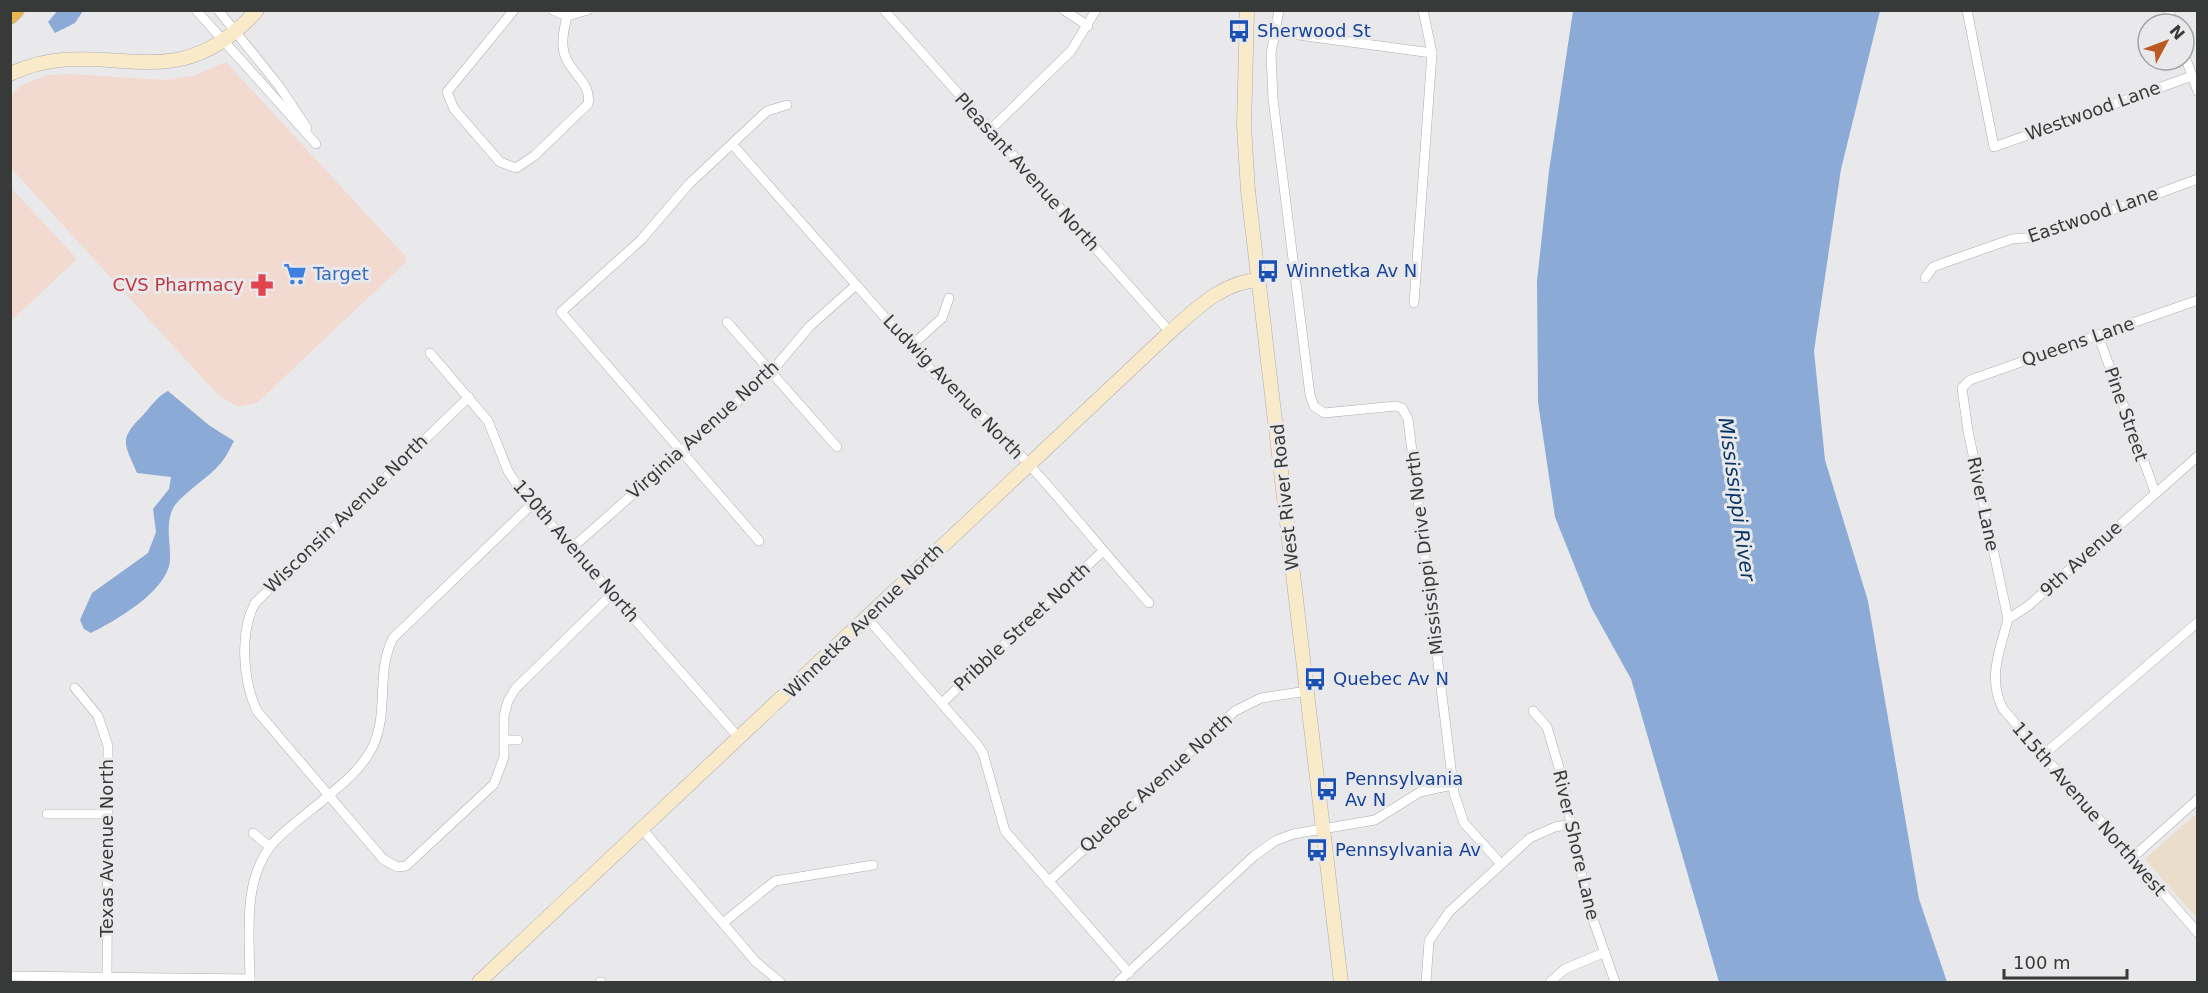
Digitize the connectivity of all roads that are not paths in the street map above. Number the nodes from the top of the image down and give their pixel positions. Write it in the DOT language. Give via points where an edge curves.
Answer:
graph roads {
  1 [pos="16,10"];
  2 [pos="196,10"];
  3 [pos="218,10"];
  4 [pos="256,10"];
  5 [pos="514,10"];
  6 [pos="553,10"];
  7 [pos="588,10"];
  8 [pos="884,10"];
  9 [pos="1064,10"];
  10 [pos="1096,10"];
  11 [pos="1247,10"];
  12 [pos="1279,10"];
  13 [pos="1423,10"];
  14 [pos="1968,10"];
  15 [pos="10,16"];
  16 [pos="567,16"];
  17 [pos="1088,26"];
  18 [pos="235,29"];
  19 [pos="1276,32"];
  20 [pos="222,40"];
  21 [pos="1432,53"];
  22 [pos="2191,72"];
  23 [pos="10,74"];
  24 [pos="2192,76"];
  25 [pos="2198,92"];
  26 [pos="787,105"];
  27 [pos="990,130"];
  28 [pos="732,144"];
  29 [pos="2198,179"];
  30 [pos="1925,278"];
  31 [pos="1260,280"];
  32 [pos="856,285"];
  33 [pos="949,298"];
  34 [pos="2198,300"];
  35 [pos="1414,303"];
  36 [pos="728,322"];
  37 [pos="1170,332"];
  38 [pos="2098,335"];
  39 [pos="910,346"];
  40 [pos="430,353"];
  41 [pos="772,371"];
  42 [pos="1962,388"];
  43 [pos="469,397"];
  44 [pos="837,447"];
  45 [pos="681,451"];
  46 [pos="2198,456"];
  47 [pos="1028,463"];
  48 [pos="2155,492"];
  49 [pos="532,504"];
  50 [pos="759,541"];
  51 [pos="572,548"];
  52 [pos="1103,551"];
  53 [pos="612,594"];
  54 [pos="1149,603"];
  55 [pos="868,619"];
  56 [pos="2008,619"];
  57 [pos="2198,622"];
  58 [pos="75,688"];
  59 [pos="1307,692"];
  60 [pos="942,703"];
  61 [pos="1533,711"];
  62 [pos="740,739"];
  63 [pos="505,740"];
  64 [pos="518,740"];
  65 [pos="2042,756"];
  66 [pos="1452,785"];
  67 [pos="329,795"];
  68 [pos="2198,799"];
  69 [pos="47,814"];
  70 [pos="107,814"];
  71 [pos="1572,824"];
  72 [pos="1323,829"];
  73 [pos="643,830"];
  74 [pos="253,833"];
  75 [pos="270,847"];
  76 [pos="2132,858"];
  77 [pos="1501,864"];
  78 [pos="873,865"];
  79 [pos="1048,882"];
  80 [pos="723,923"];
  81 [pos="2198,933"];
  82 [pos="1603,953"];
  83 [pos="1129,973"];
  84 [pos="10,976"];
  85 [pos="107,980"];
  86 [pos="250,981"];
  87 [pos="479,982"];
  88 [pos="780,982"];
  89 [pos="1118,982"];
  90 [pos="1341,982"];
  91 [pos="1426,982"];
  92 [pos="1550,982"];
  93 [pos="1615,982"];
  1 -- 15 [label="highway"];
  2 -- 20 [label="street"];
  3 -- 18 [label="street"];
  4 -- 18 [label="street"];
  5 -- 16 [label="street" via="447,92 454,109 500,162 516,168 530,160 588,104 588,90 565,56 562,34"];
  6 -- 16 [label="street"];
  7 -- 16 [label="street"];
  8 -- 27 [label="street, Pleasant Avenue North"];
  9 -- 17 [label="street"];
  10 -- 17 [label="street"];
  11 -- 31 [label="street, West River Road" via="1245,149"];
  12 -- 19 [label="street"];
  13 -- 21 [label="street"];
  14 -- 24 [label="street, Westwood Lane" via="1994,147"];
  17 -- 27 [label="street" via="1071,51"];
  18 -- 20 [label="street"];
  18 -- 20 [label="street" via="279,86 316,144"];
  19 -- 21 [label="street"];
  19 -- 66 [label="street, Mississippi Drive North" via="1271,54 1273,99 1309,390 1320,412 1402,408 1410,428"];
  20 -- 23 [label="street" via="180,61 140,64 56,58"];
  21 -- 35 [label="street"];
  22 -- 24 [label="street"];
  24 -- 25 [label="street"];
  26 -- 28 [label="street" via="767,111"];
  27 -- 37 [label="street, Pleasant Avenue North"];
  28 -- 32 [label="street, Ludwig Avenue North"];
  28 -- 45 [label="street" via="676,198 641,240 561,312"];
  29 -- 30 [label="street, Eastwood Lane" via="2038,237 2012,239 1933,267"];
  31 -- 37 [label="street, Winnetka Avenue North" via="1243,281 1222,291"];
  31 -- 59 [label="street, West River Road"];
  32 -- 39 [label="street, Ludwig Avenue North"];
  32 -- 41 [label="street, Virginia Avenue North" via="808,327"];
  33 -- 39 [label="street" via="942,318"];
  34 -- 38 [label="street, Queens Lane"];
  36 -- 41 [label="street"];
  37 -- 47 [label="street, Winnetka Avenue North"];
  38 -- 42 [label="street, Queens Lane" via="1970,380"];
  38 -- 48 [label="street, Pine Street"];
  39 -- 47 [label="street, Ludwig Avenue North"];
  40 -- 43 [label="street, 120th Avenue North"];
  41 -- 44 [label="street"];
  41 -- 45 [label="street, Virginia Avenue North"];
  42 -- 56 [label="street, River Lane"];
  43 -- 49 [label="street, 120th Avenue North" via="492,428 513,481"];
  43 -- 67 [label="street, Wisconsin Avenue North" via="264,591 248,616 245,646 252,699 266,723"];
  45 -- 50 [label="street"];
  45 -- 51 [label="street, Virginia Avenue North"];
  46 -- 48 [label="street, 9th Avenue"];
  47 -- 52 [label="street, Ludwig Avenue North"];
  47 -- 55 [label="street, Winnetka Avenue North"];
  48 -- 56 [label="street, 9th Avenue" via="2028,606"];
  49 -- 51 [label="street, 120th Avenue North"];
  49 -- 67 [label="street" via="393,638 382,666 384,712 372,748 362,765"];
  51 -- 53 [label="street, 120th Avenue North"];
  52 -- 54 [label="street, Ludwig Avenue North"];
  52 -- 60 [label="street, Pribble Street North"];
  53 -- 62 [label="street, 120th Avenue North"];
  53 -- 63 [label="street" via="515,689 504,716"];
  55 -- 60 [label="street"];
  55 -- 62 [label="street, Winnetka Avenue North"];
  56 -- 65 [label="street, 115th Avenue Northwest" via="1994,678 1996,693 2003,709"];
  57 -- 65 [label="street"];
  58 -- 70 [label="street, Texas Avenue North" via="98,716 108,746"];
  59 -- 72 [label="street, West River Road"];
  59 -- 79 [label="street, Quebec Avenue North" via="1261,698 1235,711"];
  60 -- 79 [label="street" via="983,753 1005,831"];
  61 -- 71 [label="street, River Shore Lane" via="1547,727"];
  62 -- 73 [label="street, Winnetka Avenue North"];
  63 -- 64 [label="street"];
  63 -- 67 [label="street, Wisconsin Avenue North" via="501,771 494,784 406,866 397,867 383,859"];
  65 -- 76 [label="street, 115th Avenue Northwest"];
  66 -- 72 [label="street" via="1420,792 1375,820"];
  66 -- 77 [label="street, Mississippi Drive North" via="1464,823"];
  67 -- 75 [label="street"];
  68 -- 76 [label="street"];
  69 -- 70 [label="street"];
  70 -- 85 [label="street, Texas Avenue North"];
  71 -- 77 [label="street" via="1530,838"];
  71 -- 82 [label="street, River Shore Lane" via="1588,905"];
  72 -- 83 [label="street" via="1293,834 1264,848"];
  72 -- 90 [label="street, West River Road"];
  73 -- 80 [label="street"];
  73 -- 87 [label="street, Winnetka Avenue North"];
  74 -- 75 [label="street"];
  75 -- 86 [label="street" via="256,869 252,886"];
  76 -- 81 [label="street, 115th Avenue Northwest"];
  77 -- 91 [label="street" via="1436,928 1426,955"];
  78 -- 80 [label="street" via="775,881"];
  79 -- 83 [label="street"];
  80 -- 88 [label="street" via="756,962"];
  82 -- 92 [label="street" via="1565,969"];
  82 -- 93 [label="street, River Shore Lane"];
  83 -- 89 [label="street"];
  84 -- 85 [label="street"];
  85 -- 86 [label="street"];
}
